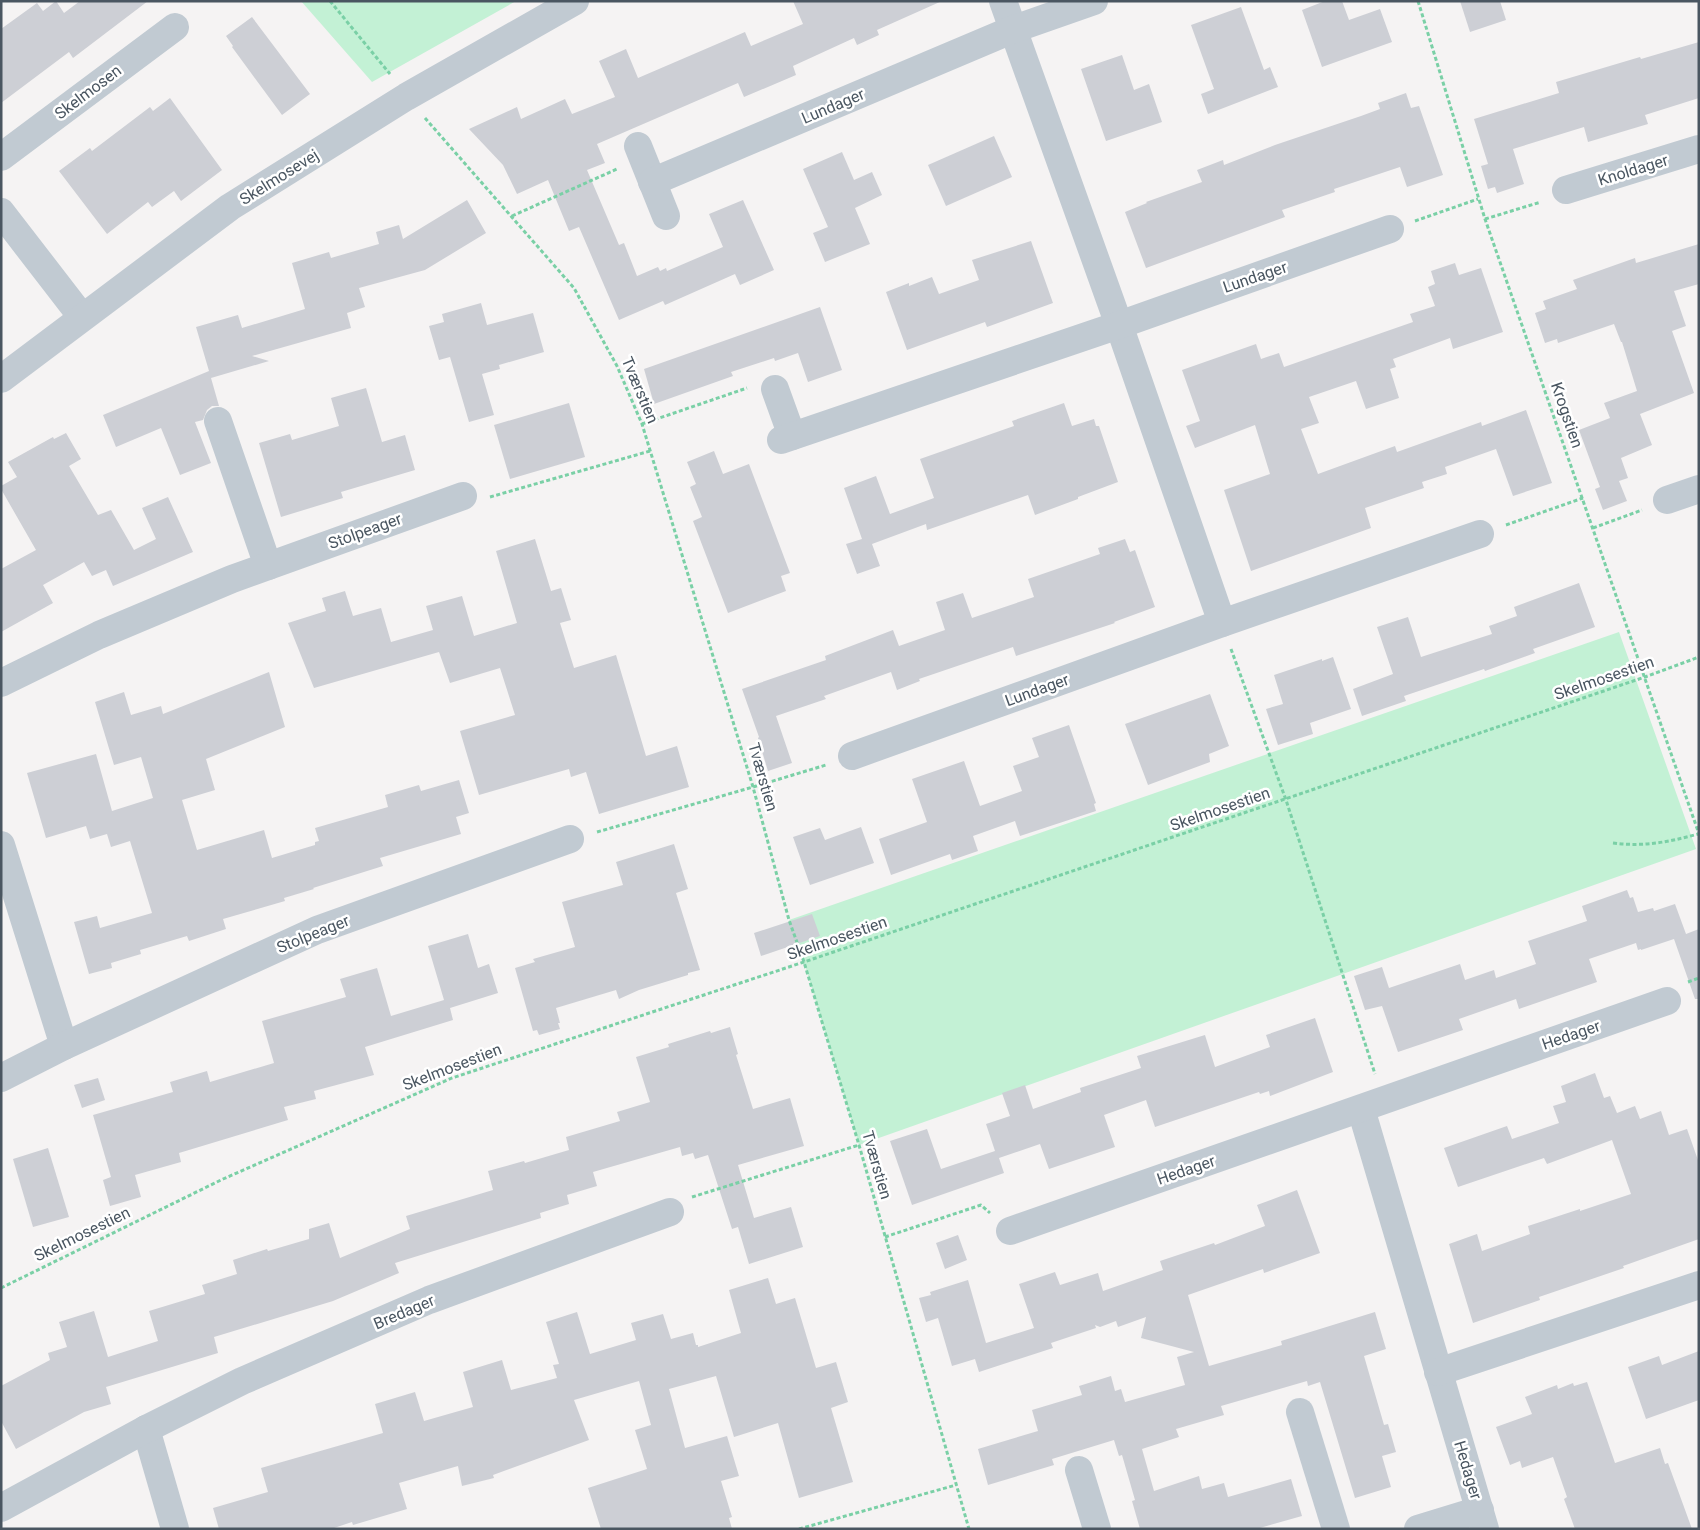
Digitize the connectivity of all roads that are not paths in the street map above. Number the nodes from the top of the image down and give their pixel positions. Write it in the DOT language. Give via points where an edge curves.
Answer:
graph roads {
  1 [pos="575,1"];
  2 [pos="1003,1"];
  3 [pos="1094,1"];
  4 [pos="175,27"];
  5 [pos="1014,29"];
  6 [pos="1699,149"];
  7 [pos="1,157"];
  8 [pos="1566,190"];
  9 [pos="1,212"];
  10 [pos="666,216"];
  11 [pos="1390,229"];
  12 [pos="82,317"];
  13 [pos="1119,325"];
  14 [pos="1,379"];
  15 [pos="775,389"];
  16 [pos="218,421"];
  17 [pos="1699,489"];
  18 [pos="463,496"];
  19 [pos="1667,500"];
  20 [pos="1480,534"];
  21 [pos="268,566"];
  22 [pos="1222,623"];
  23 [pos="1,684"];
  24 [pos="852,756"];
  25 [pos="570,839"];
  26 [pos="1,846"];
  27 [pos="1667,1002"];
  28 [pos="64,1046"];
  29 [pos="1,1078"];
  30 [pos="1372,1105"];
  31 [pos="670,1212"];
  32 [pos="1010,1231"];
  33 [pos="1699,1285"];
  34 [pos="1438,1372"];
  35 [pos="1300,1412"];
  36 [pos="146,1428"];
  37 [pos="1079,1470"];
  38 [pos="1,1508"];
  39 [pos="1482,1519"];
  40 [pos="175,1529"];
  41 [pos="1097,1529"];
  42 [pos="1336,1529"];
  43 [pos="1418,1529"];
  1 -- 12 [label="street, Skelmosevej" via="406,97 230,207"];
  2 -- 5 [label="street"];
  3 -- 5 [label="street, Lundager"];
  4 -- 7 [label="street, Skelmosen"];
  5 -- 10 [label="street, Lundager" via="644,162"];
  5 -- 13 [label="street"];
  6 -- 8 [label="street, Knoldager"];
  9 -- 12 [label="street"];
  11 -- 13 [label="street, Lundager"];
  12 -- 14 [label="street, Skelmosevej"];
  13 -- 15 [label="street, Lundager" via="786,438"];
  13 -- 22 [label="street"];
  16 -- 21 [label="street"];
  17 -- 19 [label="street"];
  18 -- 21 [label="street, Stolpeager"];
  20 -- 22 [label="street, Lundager"];
  21 -- 23 [label="street, Stolpeager" via="99,635"];
  22 -- 24 [label="street, Lundager"];
  25 -- 28 [label="street, Stolpeager" via="317,930"];
  26 -- 28 [label="street"];
  27 -- 30 [label="street, Hedager"];
  28 -- 29 [label="street, Stolpeager"];
  30 -- 32 [label="street, Hedager"];
  30 -- 34 [label="street, Hedager"];
  31 -- 36 [label="street, Bredager" via="429,1300 242,1381"];
  33 -- 34 [label="street"];
  34 -- 39 [label="street, Hedager"];
  35 -- 42 [label="street"];
  36 -- 38 [label="street, Bredager"];
  36 -- 40 [label="street"];
  37 -- 41 [label="street"];
  39 -- 43 [label="street, Hedager"];
}
